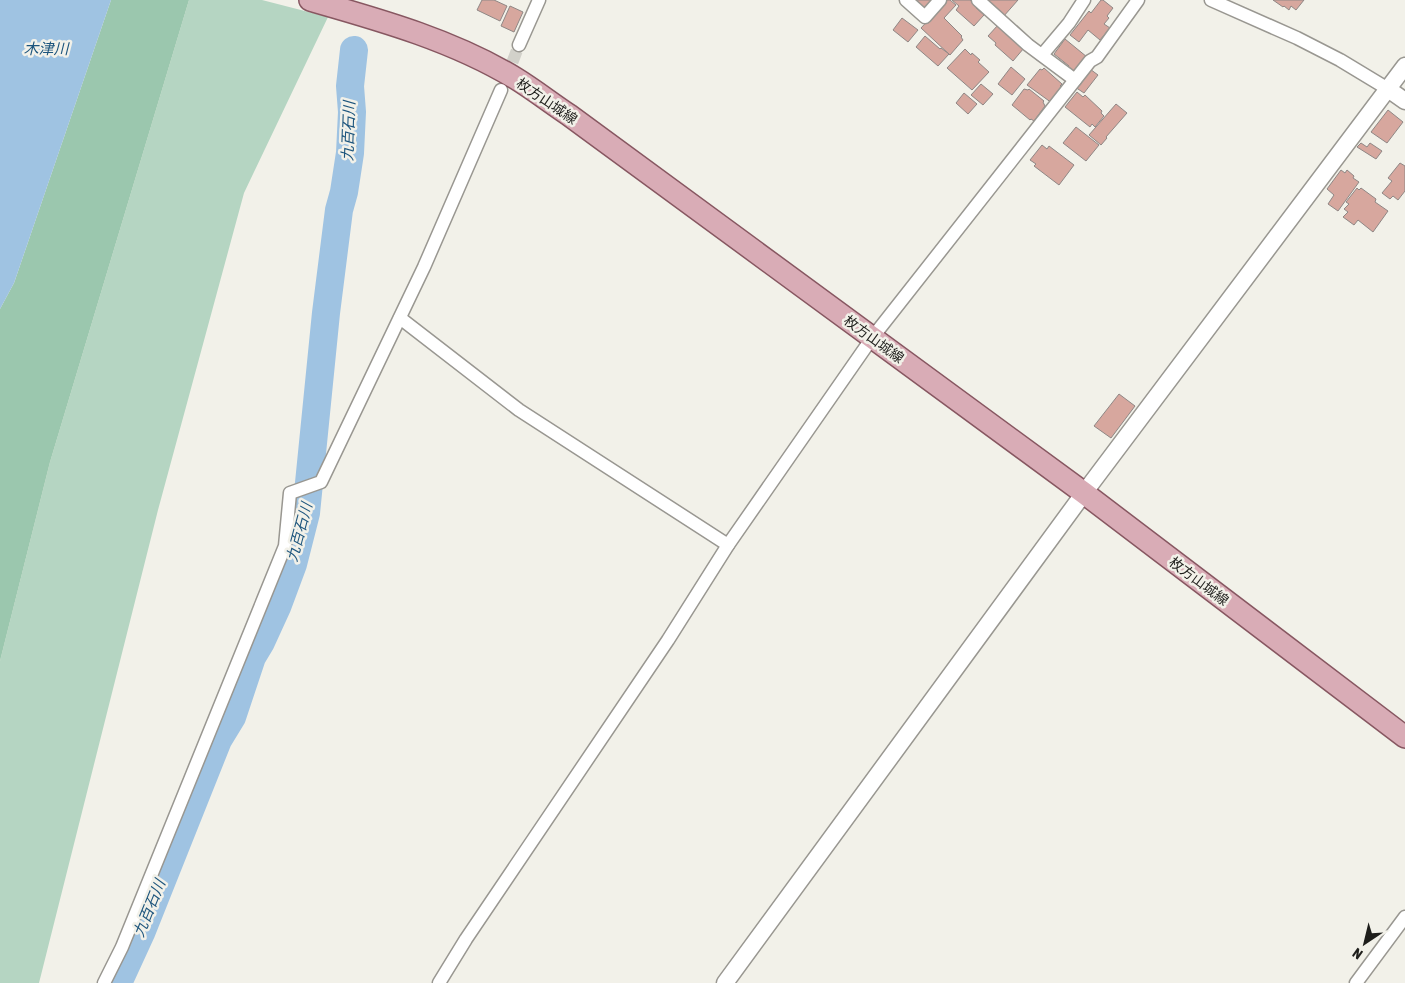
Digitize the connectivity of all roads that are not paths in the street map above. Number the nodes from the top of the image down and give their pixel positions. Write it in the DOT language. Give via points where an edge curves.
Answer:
graph roads {
  1 [pos="310,0"];
  2 [pos="539,0"];
  3 [pos="906,0"];
  4 [pos="940,0"];
  5 [pos="978,0"];
  6 [pos="1084,0"];
  7 [pos="1138,0"];
  8 [pos="1218,2"];
  9 [pos="519,45"];
  10 [pos="1042,55"];
  11 [pos="1405,66"];
  12 [pos="1075,80"];
  13 [pos="1388,89"];
  14 [pos="501,90"];
  15 [pos="1405,102"];
  16 [pos="400,318"];
  17 [pos="872,338"];
  18 [pos="1084,494"];
  19 [pos="728,545"];
  20 [pos="1405,737"];
  21 [pos="1405,917"];
  22 [pos="104,983"];
  23 [pos="439,983"];
  24 [pos="725,983"];
  25 [pos="1356,983"];
  1 -- 17 [label="main road, 枚方山城線" via="410,30 464,52 514,78"];
  2 -- 9 [label="street"];
  3 -- 4 [label="street" via="925,17"];
  5 -- 10 [label="street"];
  6 -- 10 [label="street"];
  7 -- 12 [label="street" via="1097,57"];
  8 -- 13 [label="street" via="1340,60"];
  10 -- 12 [label="street"];
  11 -- 13 [label="street"];
  12 -- 17 [label="street"];
  13 -- 15 [label="street"];
  13 -- 18 [label="street"];
  14 -- 16 [label="street"];
  16 -- 19 [label="street" via="519,410"];
  16 -- 22 [label="street" via="321,482 290,493 285,546 122,947"];
  17 -- 18 [label="main road, 枚方山城線"];
  17 -- 19 [label="street"];
  18 -- 20 [label="main road, 枚方山城線"];
  18 -- 24 [label="street"];
  19 -- 23 [label="street"];
  21 -- 25 [label="street"];
}
